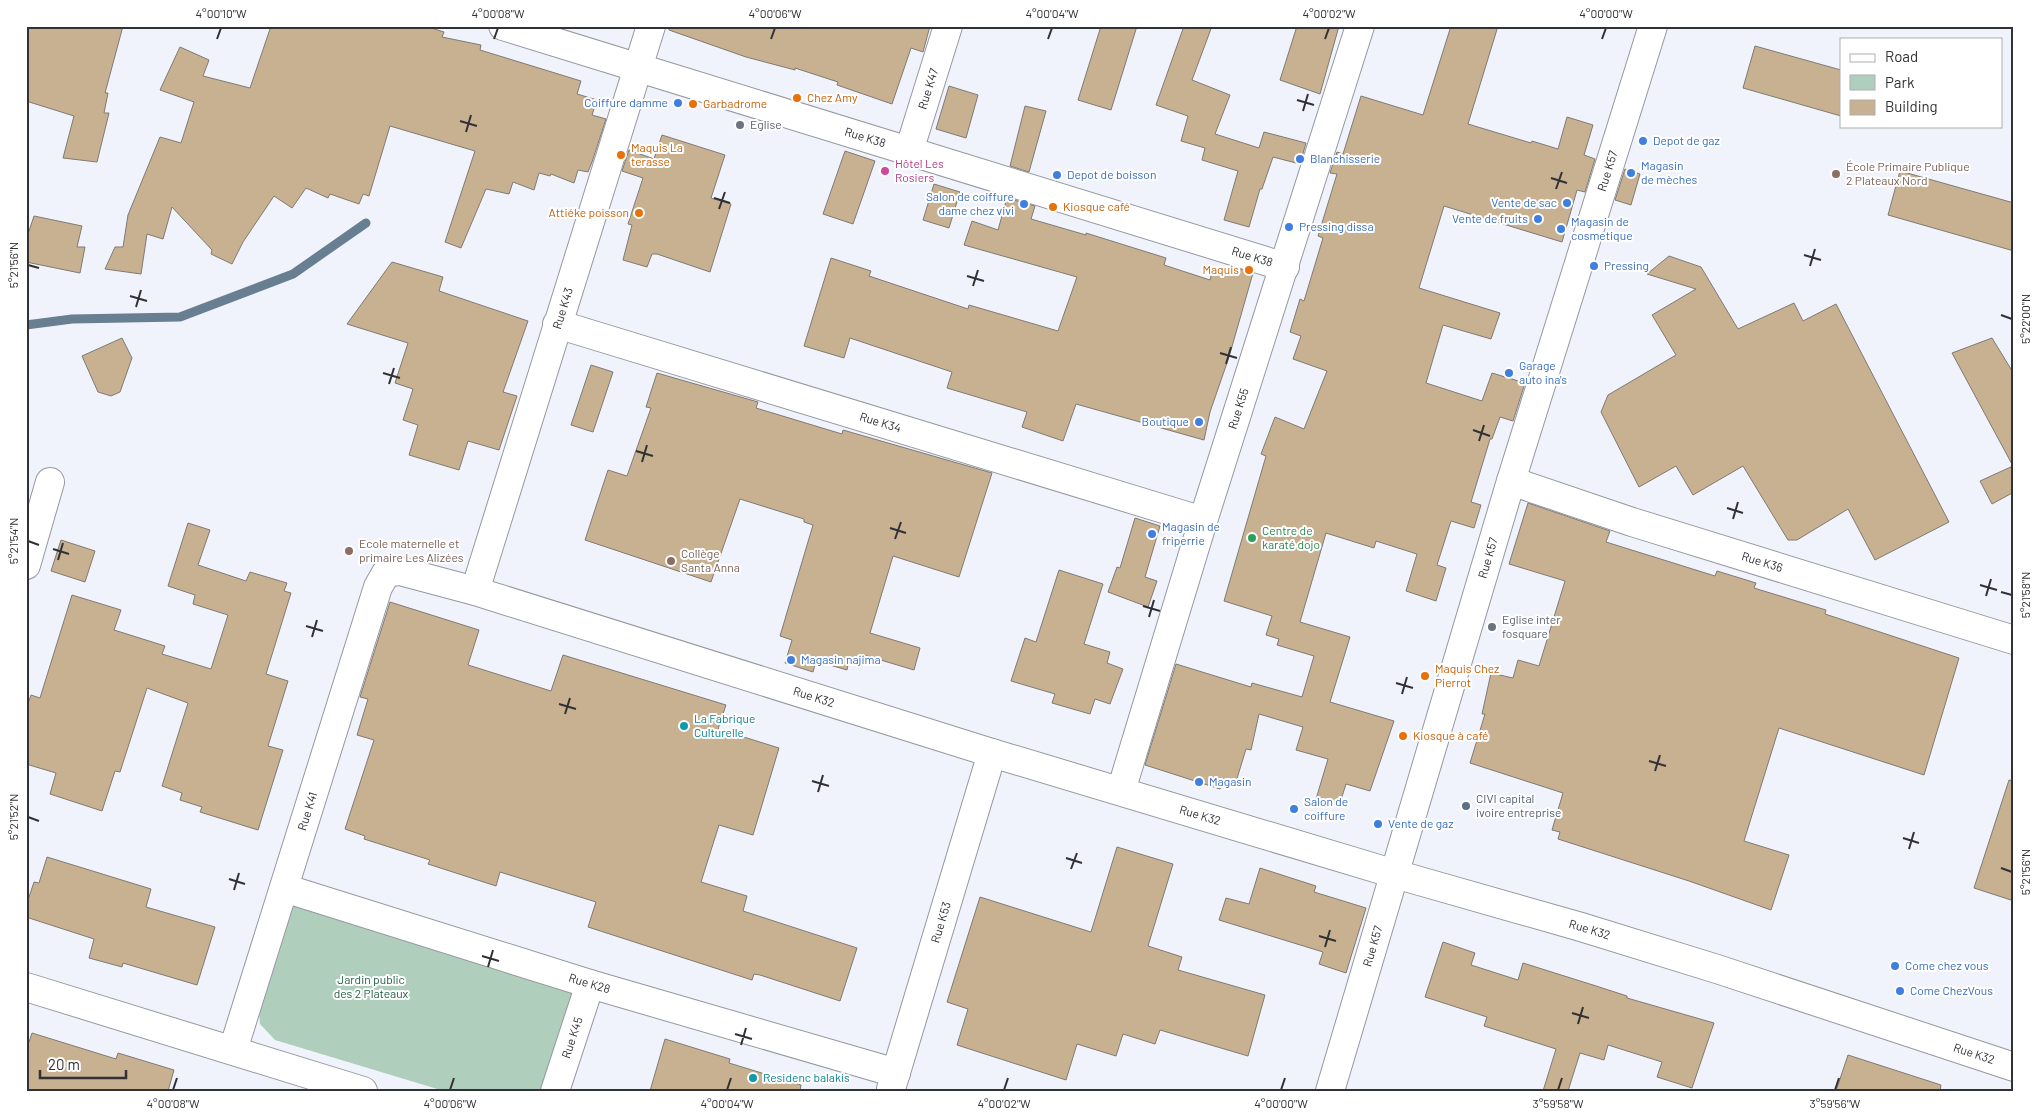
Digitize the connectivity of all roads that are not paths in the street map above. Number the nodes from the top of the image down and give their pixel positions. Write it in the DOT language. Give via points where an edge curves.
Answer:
graph roads {
  1 [pos="503,26"];
  2 [pos="651,26"];
  3 [pos="948,26"];
  4 [pos="1360,26"];
  5 [pos="1653,26"];
  6 [pos="638,69"];
  7 [pos="908,151"];
  8 [pos="1285,267"];
  9 [pos="558,324"];
  10 [pos="1511,481"];
  11 [pos="50,482"];
  12 [pos="1203,521"];
  13 [pos="26,565"];
  14 [pos="386,574"];
  15 [pos="475,591"];
  16 [pos="2014,640"];
  17 [pos="992,753"];
  18 [pos="1120,791"];
  19 [pos="1395,874"];
  20 [pos="284,888"];
  21 [pos="590,984"];
  22 [pos="26,987"];
  23 [pos="233,1050"];
  24 [pos="2014,1067"];
  25 [pos="893,1082"];
  26 [pos="363,1091"];
  27 [pos="555,1091"];
  28 [pos="1330,1091"];
  1 -- 6 [label="street, Rue K38"];
  2 -- 6 [label="street, Rue K43"];
  3 -- 7 [label="street, Rue K47"];
  4 -- 8 [label="street, Rue K55"];
  5 -- 10 [label="street, Rue K57"];
  6 -- 7 [label="street, Rue K38"];
  6 -- 9 [label="street, Rue K43"];
  7 -- 8 [label="street, Rue K38"];
  8 -- 12 [label="street, Rue K55"];
  9 -- 12 [label="street, Rue K34"];
  9 -- 15 [label="street, Rue K43"];
  10 -- 16 [label="street, Rue K36"];
  10 -- 19 [label="street, Rue K57"];
  11 -- 13 [label="street"];
  12 -- 18 [label="street, Rue K55"];
  14 -- 15 [label="street, Rue K32" via="400,571"];
  14 -- 20 [label="street, Rue K41" via="378,587"];
  15 -- 17 [label="street, Rue K32"];
  17 -- 18 [label="street, Rue K32"];
  17 -- 25 [label="street, Rue K53"];
  18 -- 19 [label="street, Rue K32"];
  19 -- 24 [label="street, Rue K32" via="1513,906 1717,969"];
  19 -- 28 [label="street, Rue K57"];
  20 -- 21 [label="street, Rue K28"];
  20 -- 23 [label="street, Rue K41"];
  21 -- 25 [label="street, Rue K28"];
  21 -- 27 [label="street, Rue K45"];
  22 -- 23 [label="street"];
  23 -- 26 [label="street"];
}
